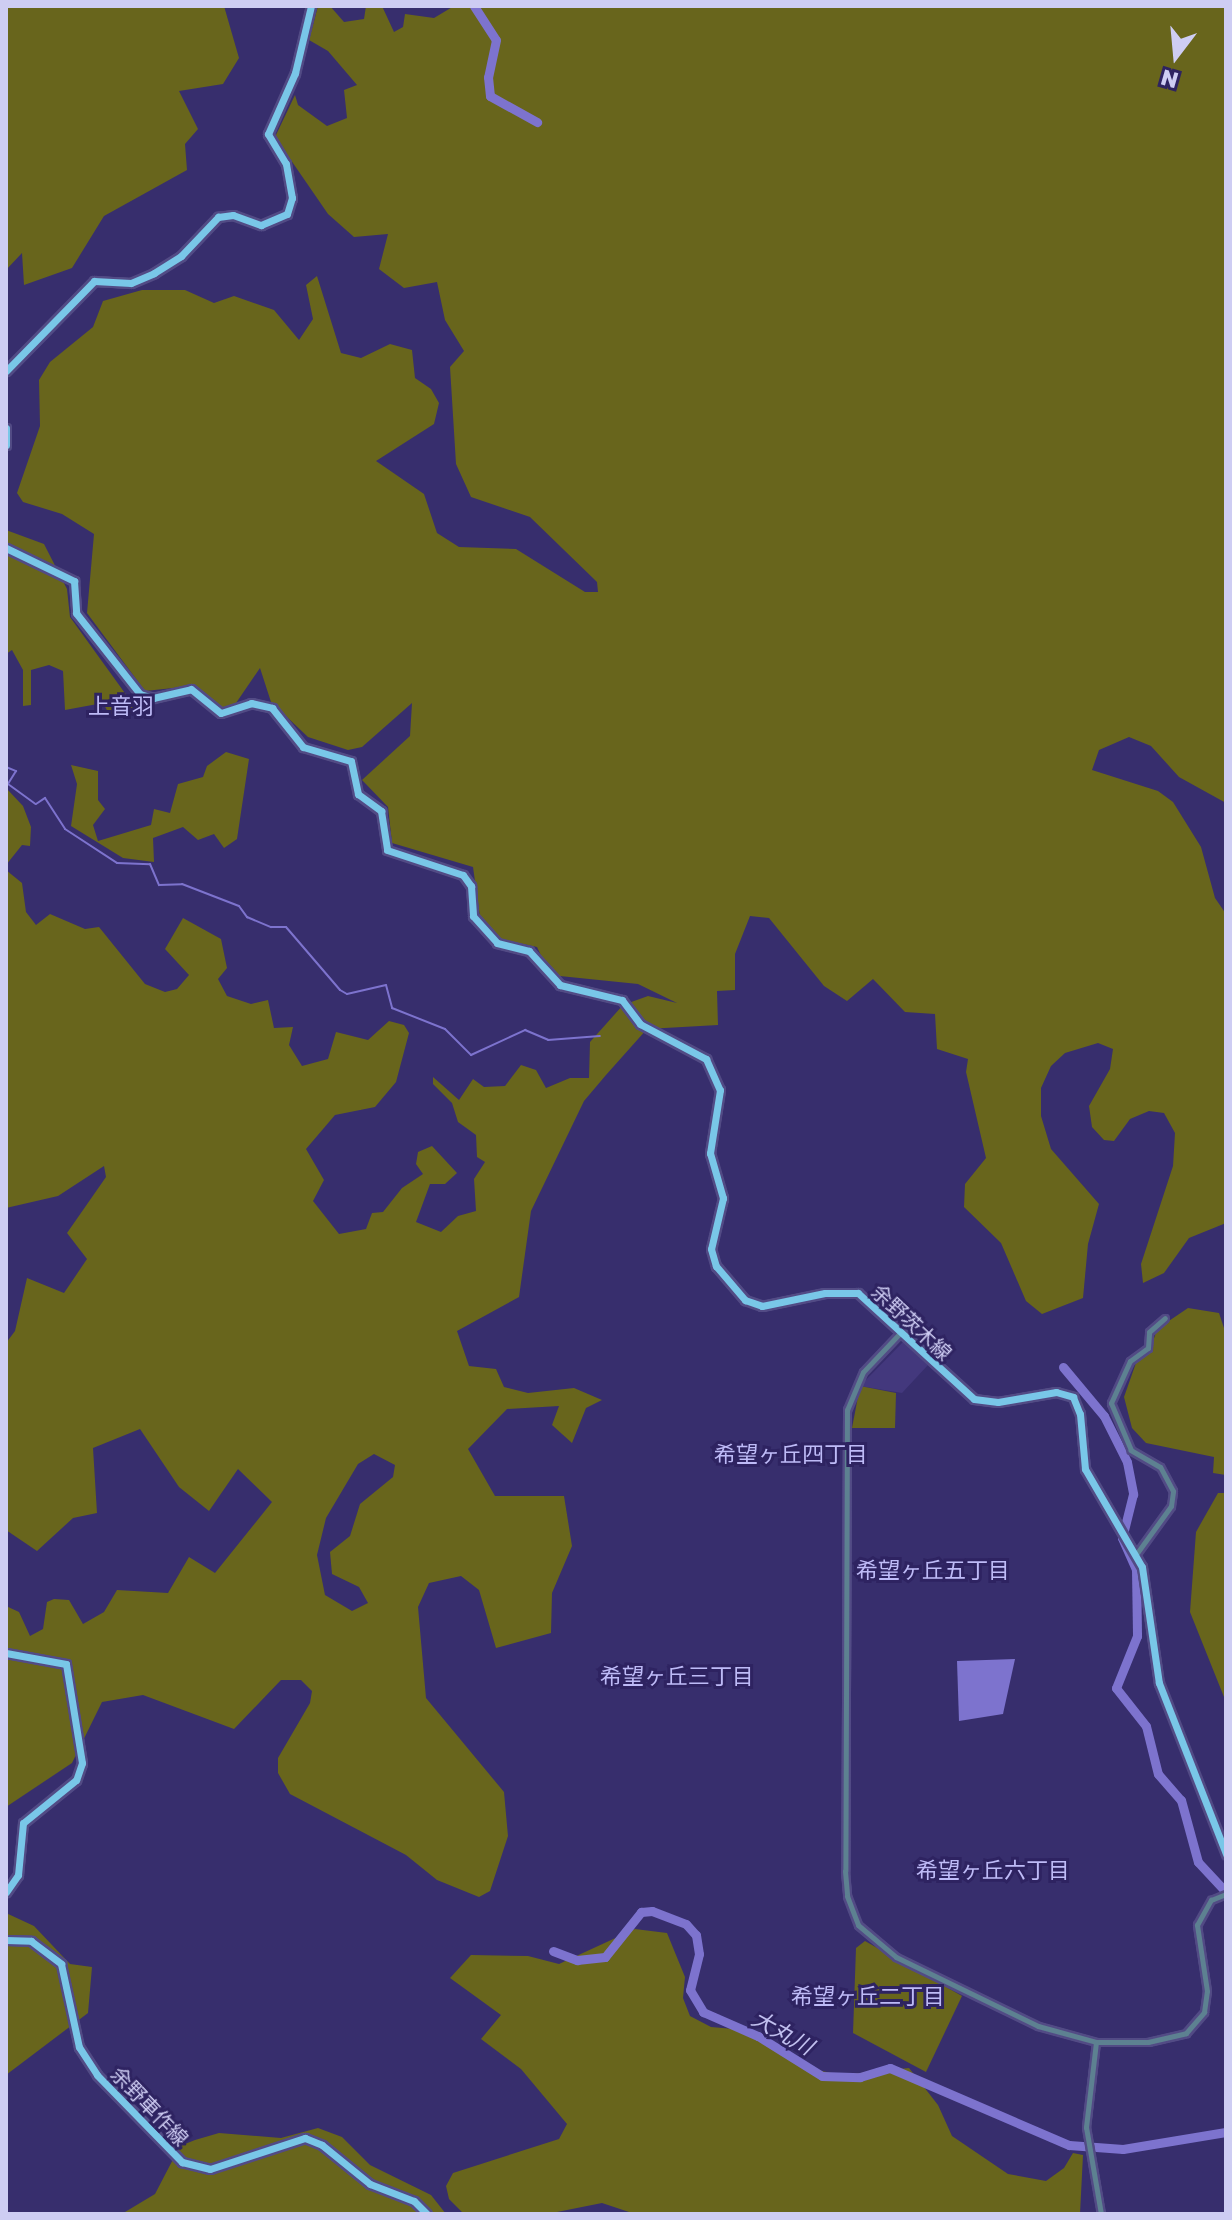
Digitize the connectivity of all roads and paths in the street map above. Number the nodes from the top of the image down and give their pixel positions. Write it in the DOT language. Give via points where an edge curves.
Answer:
graph roads {
  1 [pos="311,6"];
  2 [pos="6,371"];
  3 [pos="6,428"];
  4 [pos="6,445"];
  5 [pos="6,548"];
  6 [pos="1165,1318"];
  7 [pos="901,1331"];
  8 [pos="1137,1553"];
  9 [pos="6,1653"];
  10 [pos="1226,1854"];
  11 [pos="6,1892"];
  12 [pos="1226,1894"];
  13 [pos="6,1940"];
  14 [pos="1096,2042"];
  15 [pos="427,2214"];
  16 [pos="1101,2214"];
  1 -- 2 [label="main road" via="295,73 268,134 286,164 292,198 287,214 261,225 233,215 218,217 181,256 154,273 131,283 87,285"];
  3 -- 4 [label="main road"];
  5 -- 7 [label="main road, 余野茨木線" via="74,581 76,613 140,694 153,698 191,689 221,713 251,703 272,708 303,747 351,761 358,794 381,811 387,850 463,875 471,886 473,916 497,943 529,951 560,985 622,1000 640,1024 706,1059 720,1090 710,1153 723,1198 711,1249 716,1266 745,1300 762,1306 825,1293 858,1293"];
  6 -- 8 [label="street" via="1149,1332 1148,1348 1130,1361 1111,1403 1131,1450 1160,1467 1173,1491 1171,1506"];
  7 -- 8 [label="main road, 余野茨木線" via="974,1399 998,1402 1056,1392 1073,1397 1080,1414 1085,1469"];
  7 -- 14 [label="street" via="863,1372 847,1410 847,1896 858,1925 896,1957 1038,2026"];
  8 -- 10 [label="main road, 余野茨木線" via="1159,1683"];
  9 -- 11 [label="main road" via="66,1664 82,1763 76,1780 23,1823 18,1875"];
  12 -- 14 [label="street" via="1216,1898 1197,1925 1207,1991 1197,2023 1177,2038"];
  13 -- 15 [label="main road, 余野車作線" via="31,1941 61,1964 73,2032 83,2054 182,2162 210,2169 305,2138 322,2145 370,2184 414,2201"];
  14 -- 16 [label="street" via="1088,2147"];
}
